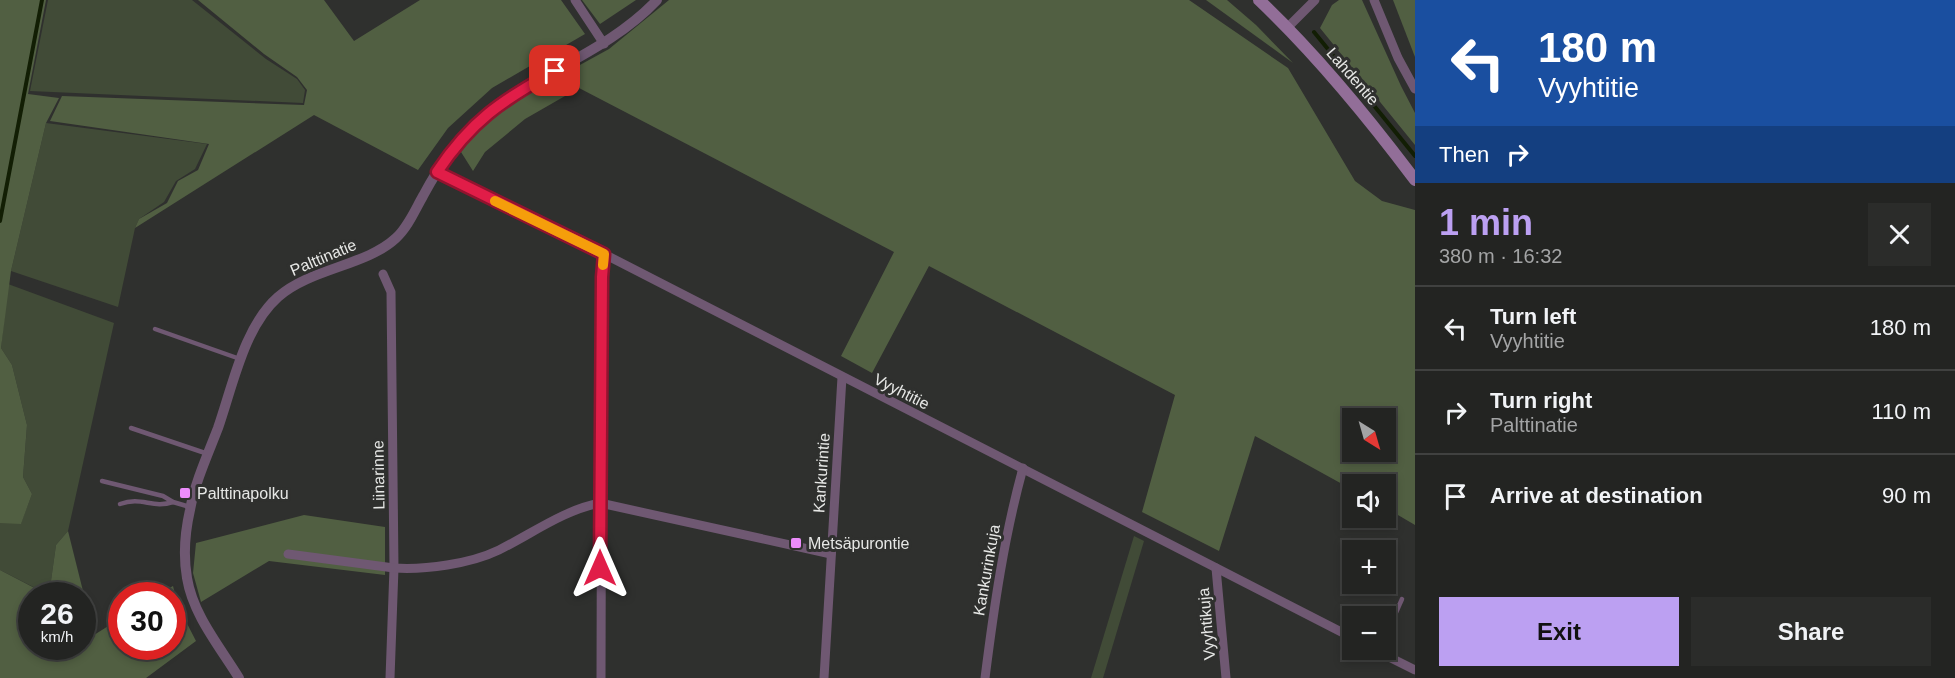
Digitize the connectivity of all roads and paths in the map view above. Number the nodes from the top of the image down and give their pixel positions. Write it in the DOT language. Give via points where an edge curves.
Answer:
graph roads {
  1 [pos="575,0"];
  2 [pos="657,0"];
  3 [pos="1259,0"];
  4 [pos="1315,0"];
  5 [pos="1374,0"];
  6 [pos="1287,27"];
  7 [pos="604,44"];
  8 [pos="1415,89"];
  9 [pos="437,172"];
  10 [pos="1415,180"];
  11 [pos="604,254"];
  12 [pos="383,274"];
  13 [pos="155,329"];
  14 [pos="241,360"];
  15 [pos="842,377"];
  16 [pos="131,428"];
  17 [pos="208,454"];
  18 [pos="1023,468"];
  19 [pos="102,481"];
  20 [pos="173,502"];
  21 [pos="600,502"];
  22 [pos="120,504"];
  23 [pos="190,507"];
  24 [pos="288,554"];
  25 [pos="831,554"];
  26 [pos="394,567"];
  27 [pos="1216,568"];
  28 [pos="1402,599"];
  29 [pos="1396,612"];
  30 [pos="1342,632"];
  31 [pos="1396,660"];
  32 [pos="1415,670"];
  33 [pos="239,678"];
  34 [pos="390,678"];
  35 [pos="601,678"];
  36 [pos="824,678"];
  37 [pos="985,678"];
  38 [pos="1226,678"];
  1 -- 7 [label="street"];
  2 -- 7 [label="street, Palttinatie"];
  3 -- 6 [label="main road, Lahdentie"];
  4 -- 6 [label="street"];
  5 -- 8 [label="street"];
  6 -- 10 [label="main road, Lahdentie" via="1346,91"];
  7 -- 9 [label="street, Palttinatie" via="504,100 462,137"];
  9 -- 11 [label="street, Vyyhtitie"];
  9 -- 14 [label="street, Palttinatie" via="410,221 395,239 289,288 273,302 255,325"];
  11 -- 15 [label="street, Vyyhtitie"];
  11 -- 21 [label="street"];
  12 -- 26 [label="street, Liinarinne" via="391,291"];
  13 -- 14 [label="lane"];
  14 -- 17 [label="street, Palttinatie"];
  15 -- 18 [label="street, Vyyhtitie"];
  15 -- 25 [label="street, Kankurintie"];
  16 -- 17 [label="lane"];
  17 -- 23 [label="street, Palttinatie"];
  18 -- 27 [label="street, Vyyhtitie"];
  18 -- 37 [label="street, Kankurinkuja" via="1001,559"];
  19 -- 20 [label="lane"];
  20 -- 22 [label="lane" via="162,506 132,500"];
  20 -- 23 [label="lane"];
  21 -- 25 [label="street"];
  21 -- 26 [label="street" via="576,509 497,551 473,559 438,566"];
  21 -- 35 [label="street"];
  23 -- 33 [label="street, Palttinatie" via="185,555 192,598"];
  24 -- 26 [label="street"];
  25 -- 36 [label="street, Kankurintie"];
  26 -- 34 [label="street, Liinarinne"];
  27 -- 30 [label="street, Vyyhtitie"];
  27 -- 38 [label="street, Vyyhtikuja"];
  28 -- 29 [label="lane"];
  31 -- 32 [label="street"];
}
